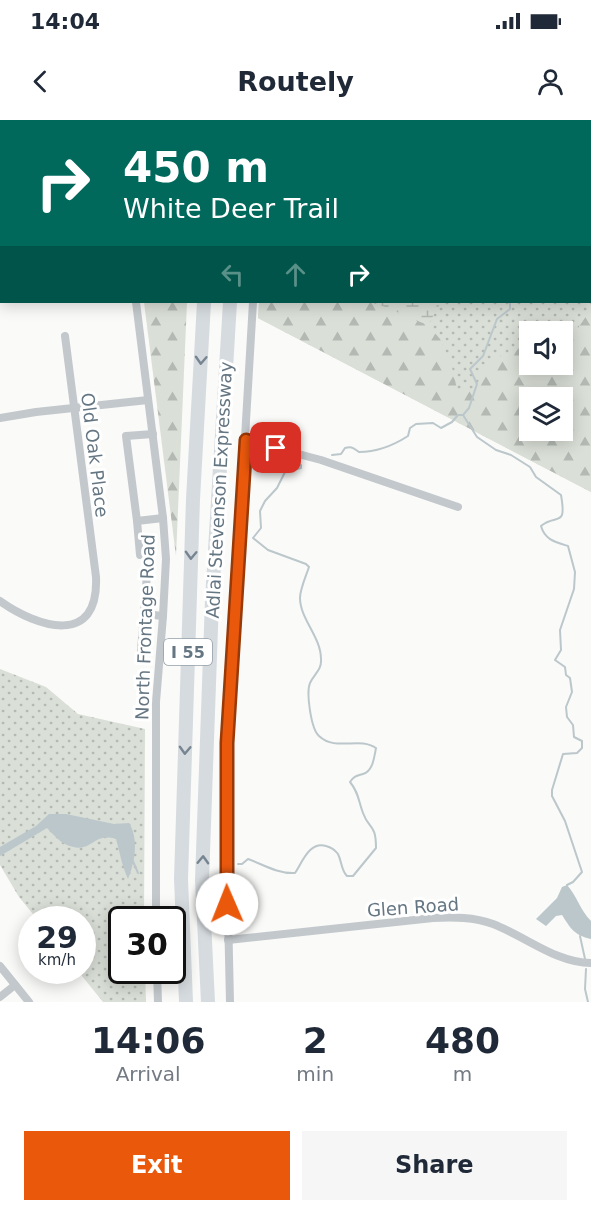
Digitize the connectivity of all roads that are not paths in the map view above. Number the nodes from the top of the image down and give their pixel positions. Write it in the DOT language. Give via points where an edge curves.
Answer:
graph roads {
  1 [pos="136,303"];
  2 [pos="204,303"];
  3 [pos="230,303"];
  4 [pos="253,303"];
  5 [pos="65,336"];
  6 [pos="148,400"];
  7 [pos="74,408"];
  8 [pos="0,418"];
  9 [pos="153,434"];
  10 [pos="246,440"];
  11 [pos="458,507"];
  12 [pos="163,518"];
  13 [pos="137,521"];
  14 [pos="140,555"];
  15 [pos="147,574"];
  16 [pos="0,602"];
  17 [pos="144,614"];
  18 [pos="163,616"];
  19 [pos="141,650"];
  20 [pos="156,906"];
  21 [pos="228,940"];
  22 [pos="591,963"];
  23 [pos="0,966"];
  24 [pos="157,984"];
  25 [pos="15,985"];
  26 [pos="0,997"];
  27 [pos="29,1002"];
  28 [pos="158,1002"];
  29 [pos="186,1002"];
  30 [pos="208,1002"];
  31 [pos="230,1002"];
  1 -- 6 [label="street, North Frontage Road"];
  2 -- 29 [label="highway, Adlai Stevenson Expressway / I 55, one-way" via="181,868"];
  30 -- 3 [label="highway, Adlai Stevenson Expressway / I 55, one-way" via="202,880 212,600"];
  4 -- 10 [label="street"];
  5 -- 7 [label="street, Old Oak Place"];
  6 -- 7 [label="street"];
  6 -- 9 [label="street, North Frontage Road"];
  7 -- 8 [label="street"];
  7 -- 16 [label="street, Old Oak Place" via="96,577 94,604 70,626 45,624"];
  9 -- 12 [label="street, North Frontage Road"];
  9 -- 13 [label="street" via="126,436"];
  10 -- 11 [label="street" via="321,460"];
  10 -- 21 [label="street" via="227,743"];
  12 -- 13 [label="street"];
  12 -- 18 [label="street, North Frontage Road"];
  13 -- 14 [label="street"];
  15 -- 17 [label="street"];
  17 -- 18 [label="street"];
  17 -- 19 [label="street"];
  18 -- 20 [label="street, North Frontage Road" via="156,702"];
  21 -- 22 [label="street, Glen Road" via="460,917 495,925 568,960"];
  21 -- 31 [label="street"];
  23 -- 25 [label="street"];
  24 -- 28 [label="street"];
  25 -- 26 [label="street"];
  25 -- 27 [label="street"];
}
